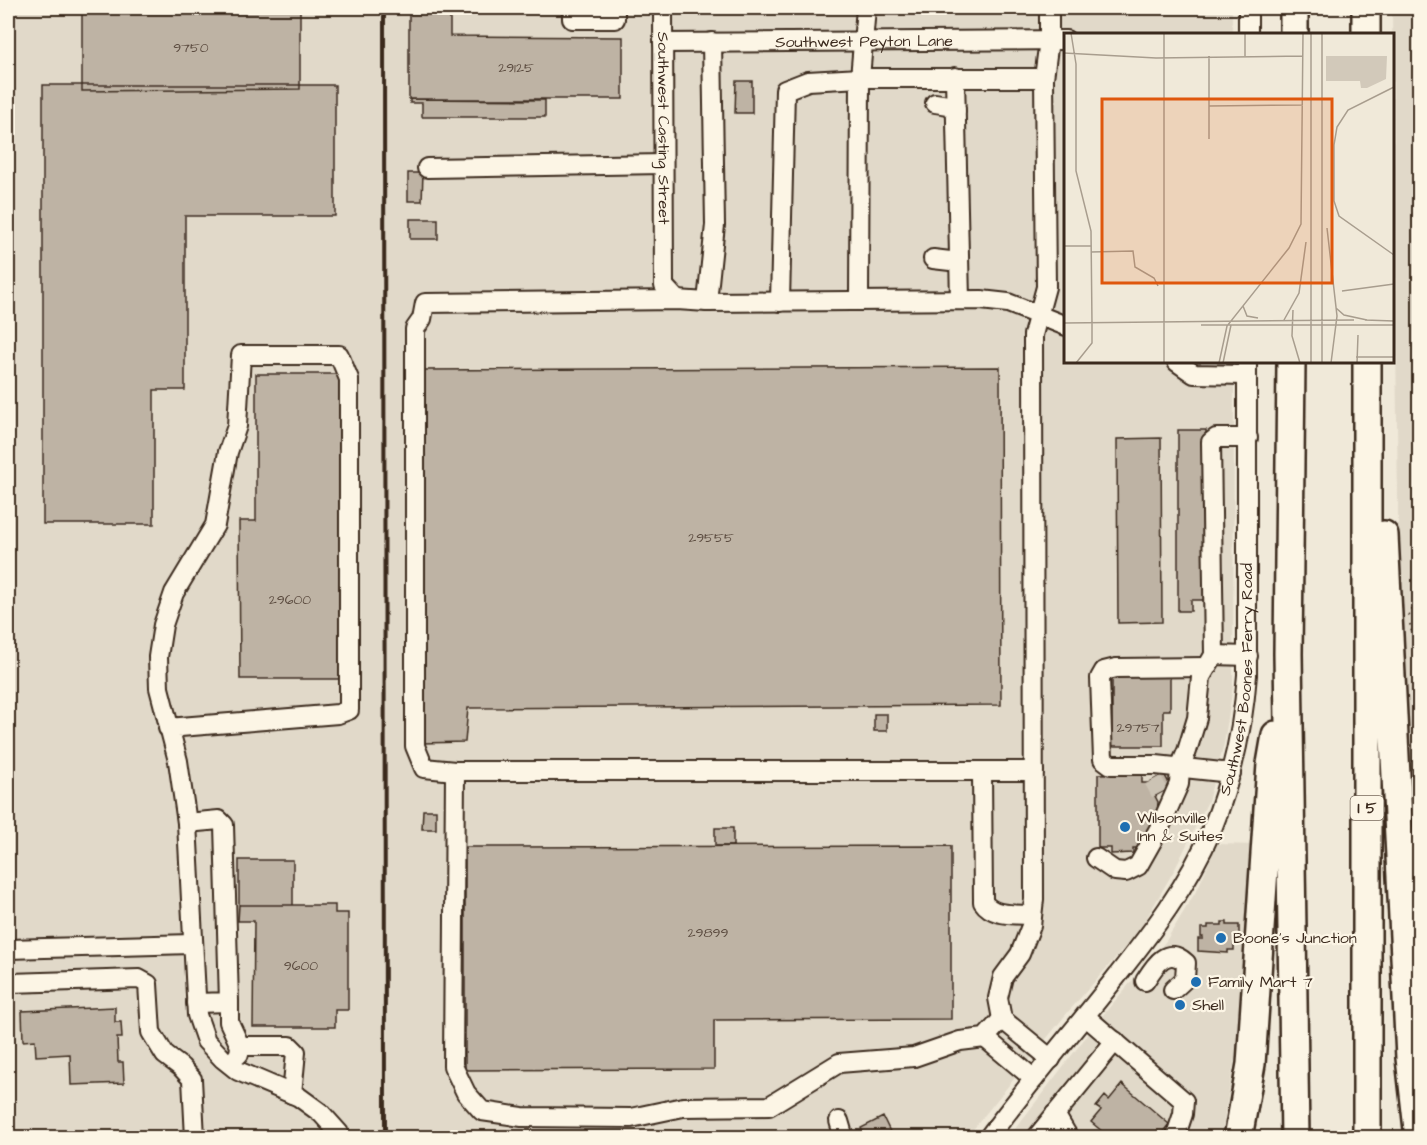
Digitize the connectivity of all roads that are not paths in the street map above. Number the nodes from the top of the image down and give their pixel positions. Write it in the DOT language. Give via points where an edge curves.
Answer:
graph roads {
  1 [pos="572,8"];
  2 [pos="615,8"];
  3 [pos="663,8"];
  4 [pos="866,8"];
  5 [pos="1049,8"];
  6 [pos="1248,8"];
  7 [pos="1294,8"];
  8 [pos="1366,8"];
  9 [pos="1248,33"];
  10 [pos="1293,33"];
  11 [pos="1366,33"];
  12 [pos="1057,40"];
  13 [pos="864,41"];
  14 [pos="663,42"];
  15 [pos="712,42"];
  16 [pos="955,77"];
  17 [pos="860,78"];
  18 [pos="1044,78"];
  19 [pos="935,103"];
  20 [pos="956,110"];
  21 [pos="663,164"];
  22 [pos="427,168"];
  23 [pos="933,259"];
  24 [pos="959,262"];
  25 [pos="677,300"];
  26 [pos="960,300"];
  27 [pos="859,301"];
  28 [pos="707,302"];
  29 [pos="780,302"];
  30 [pos="1040,315"];
  31 [pos="1064,326"];
  32 [pos="1178,363"];
  33 [pos="1291,363"];
  34 [pos="1367,363"];
  35 [pos="1247,368"];
  36 [pos="1248,438"];
  37 [pos="1367,479"];
  38 [pos="1288,654"];
  39 [pos="1248,656"];
  40 [pos="1210,661"];
  41 [pos="168,728"];
  42 [pos="1180,767"];
  43 [pos="456,771"];
  44 [pos="982,771"];
  45 [pos="1034,771"];
  46 [pos="1231,773"];
  47 [pos="1161,783"];
  48 [pos="187,823"];
  49 [pos="1096,858"];
  50 [pos="1032,915"];
  51 [pos="192,944"];
  52 [pos="8,949"];
  53 [pos="8,980"];
  54 [pos="1145,981"];
  55 [pos="1173,990"];
  56 [pos="230,1002"];
  57 [pos="196,1003"];
  58 [pos="1085,1016"];
  59 [pos="1002,1019"];
  60 [pos="985,1038"];
  61 [pos="1115,1041"];
  62 [pos="240,1046"];
  63 [pos="1051,1059"];
  64 [pos="229,1064"];
  65 [pos="1034,1079"];
  66 [pos="292,1094"];
  67 [pos="1055,1114"];
  68 [pos="195,1137"];
  69 [pos="341,1137"];
  70 [pos="988,1137"];
  71 [pos="1036,1137"];
  72 [pos="1069,1137"];
  73 [pos="1175,1137"];
  74 [pos="1238,1137"];
  75 [pos="1295,1137"];
  76 [pos="1368,1137"];
  77 [pos="1419,1137"];
  1 -- 2 [label="street" via="572,19 615,19"];
  3 -- 14 [label="street, Southwest Casting Street"];
  4 -- 13 [label="street"];
  5 -- 12 [label="street"];
  6 -- 9 [label="street"];
  7 -- 10 [label="highway"];
  8 -- 11 [label="highway"];
  12 -- 13 [label="street, Southwest Peyton Lane"];
  12 -- 18 [label="street"];
  13 -- 15 [label="street, Southwest Peyton Lane"];
  13 -- 17 [label="street"];
  14 -- 15 [label="street, Southwest Peyton Lane"];
  14 -- 21 [label="street, Southwest Casting Street"];
  15 -- 28 [label="street" via="715,225"];
  16 -- 17 [label="street"];
  16 -- 18 [label="street"];
  16 -- 20 [label="street"];
  17 -- 27 [label="street"];
  17 -- 29 [label="street" via="808,81 785,90"];
  18 -- 30 [label="street" via="1046,287"];
  19 -- 20 [label="street"];
  20 -- 24 [label="street"];
  21 -- 22 [label="street"];
  21 -- 25 [label="street, Southwest Casting Street" via="664,286"];
  23 -- 24 [label="street"];
  24 -- 26 [label="street"];
  25 -- 28 [label="street"];
  25 -- 43 [label="street" via="425,303 415,329 415,746 423,768"];
  26 -- 27 [label="street"];
  26 -- 30 [label="street" via="1008,303"];
  27 -- 29 [label="street"];
  28 -- 29 [label="street"];
  30 -- 31 [label="street"];
  30 -- 45 [label="street" via="1033,335"];
  32 -- 35 [label="street" via="1194,374"];
  33 -- 38 [label="highway"];
  34 -- 37 [label="highway, I 5"];
  35 -- 36 [label="street, Southwest Boones Ferry Road"];
  36 -- 39 [label="street, Southwest Boones Ferry Road"];
  36 -- 40 [label="street" via="1216,438 1211,442"];
  37 -- 76 [label="highway, I 5"];
  37 -- 77 [label="highway, I 5" via="1383,502 1410,1058"];
  38 -- 74 [label="highway" via="1272,764 1251,1064"];
  38 -- 75 [label="highway"];
  39 -- 40 [label="street"];
  39 -- 46 [label="street, Southwest Boones Ferry Road" via="1242,726"];
  40 -- 42 [label="street" via="1201,677 1197,718"];
  40 -- 47 [label="street" via="1116,668 1104,671 1100,678 1103,759"];
  41 -- 41 [label="street" via="159,688 160,641 174,593 215,525 228,452 237,426 242,355 339,355 349,379 349,710"];
  41 -- 48 [label="street" via="178,761"];
  42 -- 46 [label="street"];
  42 -- 47 [label="street"];
  42 -- 47 [label="street" via="1179,784"];
  43 -- 44 [label="street"];
  43 -- 60 [label="street" via="453,1066 466,1093 482,1111 522,1117 631,1118 683,1107 769,1106 839,1063 914,1057 960,1041"];
  44 -- 45 [label="street"];
  44 -- 50 [label="street" via="983,902 987,909 997,913"];
  45 -- 50 [label="street"];
  46 -- 58 [label="street, Southwest Boones Ferry Road" via="1208,838 1176,898"];
  47 -- 49 [label="street" via="1160,827 1138,866 1126,872 1115,871"];
  48 -- 51 [label="street"];
  48 -- 56 [label="street" via="219,820 224,825"];
  50 -- 59 [label="street" via="1020,954 1003,977 998,998"];
  51 -- 52 [label="street"];
  51 -- 57 [label="street"];
  53 -- 68 [label="street" via="10,983 139,979 148,984 151,1032 165,1055 192,1079"];
  54 -- 55 [label="street" via="1162,958 1179,957 1186,963 1185,979"];
  56 -- 57 [label="street"];
  56 -- 62 [label="street" via="229,1022"];
  57 -- 64 [label="street" via="206,1041"];
  58 -- 61 [label="street"];
  58 -- 63 [label="street, Southwest Boones Ferry Road"];
  59 -- 60 [label="street"];
  59 -- 63 [label="street"];
  60 -- 65 [label="street"];
  61 -- 67 [label="street"];
  61 -- 73 [label="street" via="1184,1101"];
  62 -- 64 [label="street" via="239,1054"];
  62 -- 66 [label="street" via="290,1046 296,1052"];
  63 -- 65 [label="street, Southwest Boones Ferry Road"];
  64 -- 66 [label="street"];
  65 -- 70 [label="street, Southwest Boones Ferry Road"];
  66 -- 69 [label="street" via="321,1113"];
  67 -- 71 [label="street"];
  67 -- 72 [label="street"];
}
